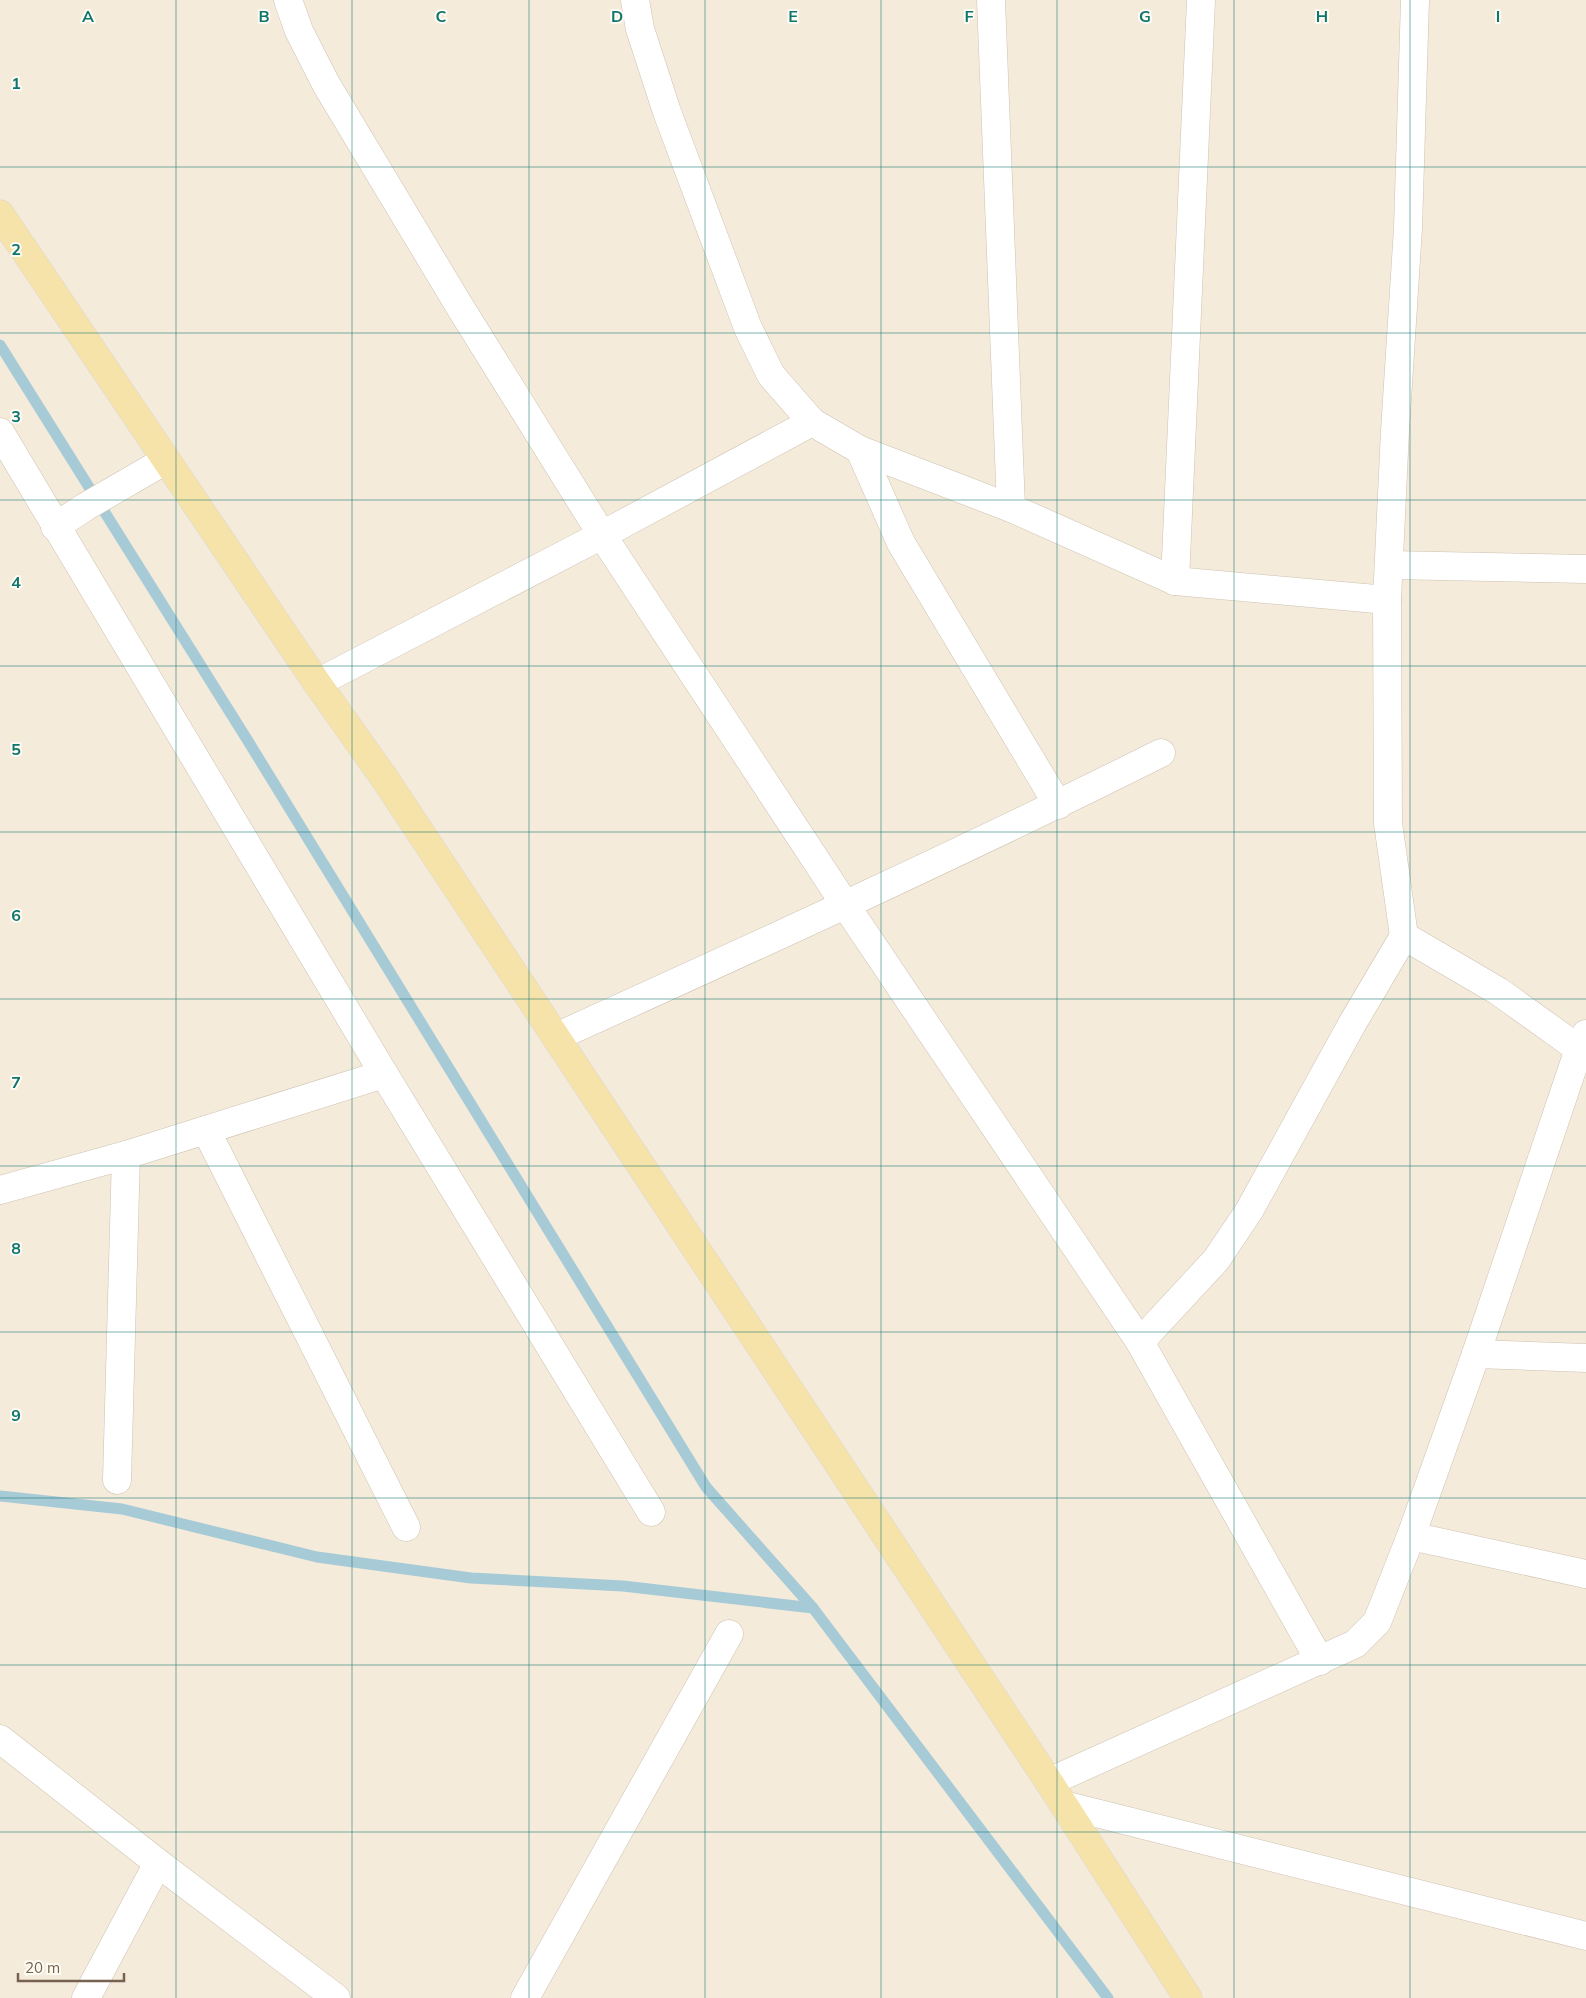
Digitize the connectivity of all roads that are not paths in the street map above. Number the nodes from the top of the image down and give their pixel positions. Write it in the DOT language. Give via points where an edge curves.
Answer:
graph roads {
  1 [pos="288,0"];
  2 [pos="635,0"];
  3 [pos="991,0"];
  4 [pos="1201,0"];
  5 [pos="1415,0"];
  6 [pos="0,214"];
  7 [pos="812,422"];
  8 [pos="0,432"];
  9 [pos="860,450"];
  10 [pos="166,460"];
  11 [pos="1011,508"];
  12 [pos="56,527"];
  13 [pos="602,536"];
  14 [pos="1390,565"];
  15 [pos="1586,569"];
  16 [pos="1175,581"];
  17 [pos="1387,600"];
  18 [pos="317,683"];
  19 [pos="1161,753"];
  20 [pos="1058,804"];
  21 [pos="846,906"];
  22 [pos="1404,936"];
  23 [pos="556,1037"];
  24 [pos="1583,1042"];
  25 [pos="384,1074"];
  26 [pos="206,1130"];
  27 [pos="126,1155"];
  28 [pos="0,1190"];
  29 [pos="1140,1342"];
  30 [pos="1476,1354"];
  31 [pos="1586,1358"];
  32 [pos="117,1480"];
  33 [pos="651,1512"];
  34 [pos="406,1527"];
  35 [pos="1410,1536"];
  36 [pos="1586,1574"];
  37 [pos="729,1634"];
  38 [pos="1320,1661"];
  39 [pos="0,1739"];
  40 [pos="1049,1782"];
  41 [pos="1064,1805"];
  42 [pos="158,1864"];
  43 [pos="1586,1936"];
  44 [pos="86,1998"];
  45 [pos="336,1998"];
  46 [pos="525,1998"];
  47 [pos="1188,1998"];
  1 -- 13 [label="street" via="299,31 326,84"];
  2 -- 7 [label="street" via="640,29 667,112 748,328 771,375"];
  3 -- 11 [label="street"];
  4 -- 16 [label="street"];
  5 -- 14 [label="street" via="1408,228"];
  6 -- 10 [label="main road"];
  7 -- 9 [label="street"];
  7 -- 13 [label="street"];
  8 -- 12 [label="street"];
  9 -- 11 [label="street"];
  9 -- 20 [label="street" via="900,543"];
  10 -- 12 [label="street"];
  10 -- 18 [label="main road"];
  11 -- 16 [label="street"];
  12 -- 25 [label="street"];
  13 -- 18 [label="street"];
  13 -- 21 [label="street"];
  14 -- 15 [label="street"];
  14 -- 17 [label="street"];
  16 -- 17 [label="street"];
  17 -- 22 [label="street" via="1388,822"];
  18 -- 23 [label="main road" via="385,778"];
  19 -- 20 [label="street"];
  20 -- 21 [label="street"];
  21 -- 23 [label="street"];
  21 -- 29 [label="street"];
  22 -- 24 [label="street"];
  22 -- 29 [label="street" via="1248,1211 1216,1260"];
  23 -- 40 [label="main road"];
  24 -- 30 [label="street"];
  25 -- 26 [label="street"];
  25 -- 33 [label="street"];
  26 -- 27 [label="street"];
  26 -- 34 [label="street"];
  27 -- 28 [label="street"];
  27 -- 32 [label="street"];
  29 -- 38 [label="street"];
  30 -- 31 [label="street"];
  30 -- 35 [label="street"];
  35 -- 36 [label="street"];
  35 -- 38 [label="street" via="1377,1622 1355,1644"];
  37 -- 46 [label="street"];
  38 -- 40 [label="street"];
  39 -- 42 [label="street"];
  40 -- 41 [label="main road"];
  41 -- 43 [label="street"];
  41 -- 47 [label="main road"];
  42 -- 44 [label="street"];
  42 -- 45 [label="street"];
}
